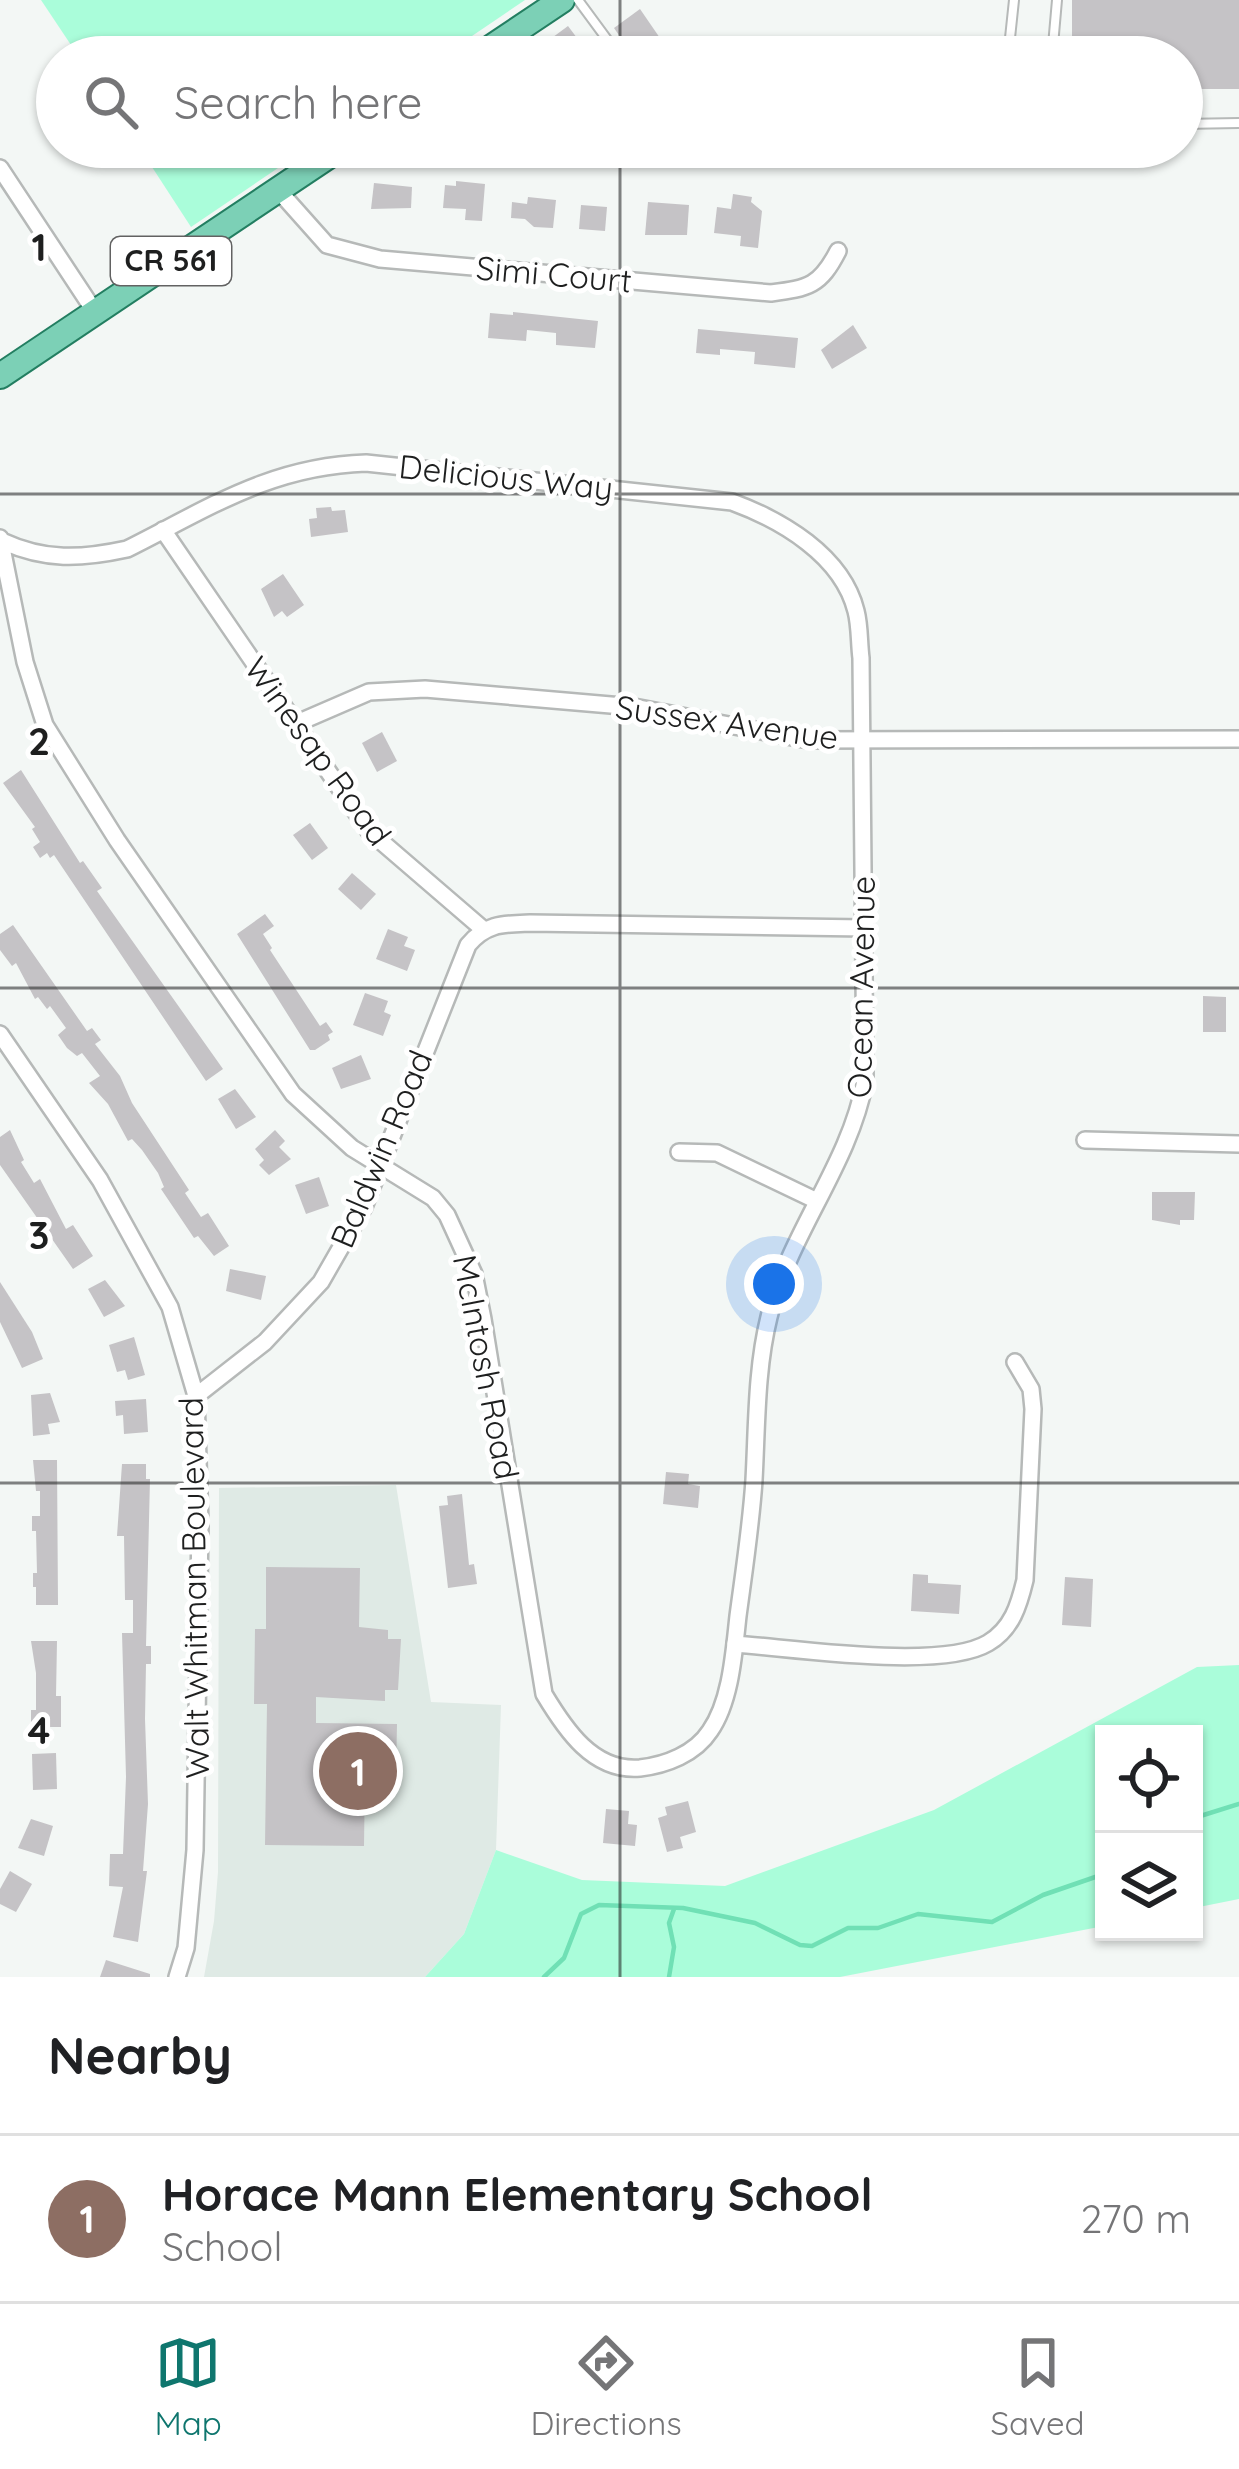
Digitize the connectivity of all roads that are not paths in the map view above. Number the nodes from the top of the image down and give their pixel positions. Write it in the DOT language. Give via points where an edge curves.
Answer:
graph roads {
  1 [pos="562,0"];
  2 [pos="578,0"];
  3 [pos="1014,0"];
  4 [pos="1057,0"];
  5 [pos="508,36"];
  6 [pos="605,36"];
  7 [pos="1010,36"];
  8 [pos="1054,36"];
  9 [pos="1239,123"];
  10 [pos="1203,124"];
  11 [pos="0,168"];
  12 [pos="311,168"];
  13 [pos="278,190"];
  14 [pos="838,250"];
  15 [pos="95,312"];
  16 [pos="0,376"];
  17 [pos="163,530"];
  18 [pos="1,539"];
  19 [pos="295,724"];
  20 [pos="1239,739"];
  21 [pos="862,740"];
  22 [pos="865,928"];
  23 [pos="484,930"];
  24 [pos="0,1034"];
  25 [pos="1085,1140"];
  26 [pos="1239,1144"];
  27 [pos="679,1152"];
  28 [pos="380,1165"];
  29 [pos="817,1201"];
  30 [pos="1015,1362"];
  31 [pos="196,1396"];
  32 [pos="735,1644"];
  33 [pos="177,1977"];
  1 -- 5 [label="main road"];
  2 -- 6 [label="lane"];
  3 -- 7 [label="lane"];
  4 -- 8 [label="lane"];
  9 -- 10 [label="lane"];
  11 -- 15 [label="street"];
  12 -- 13 [label="main road, CR 561"];
  13 -- 14 [label="street, Simi Court" via="327,245 380,259 771,293 813,284"];
  13 -- 15 [label="main road, CR 561"];
  15 -- 16 [label="main road, CR 561"];
  17 -- 18 [label="street, Delicious Way" via="127,549 62,558"];
  17 -- 19 [label="street, Winesap Road"];
  17 -- 21 [label="street, Delicious Way" via="262,480 332,464 731,502 799,535 847,588 861,658"];
  18 -- 28 [label="street, McIntosh Road" via="45,725 268,1062 321,1123"];
  19 -- 21 [label="street, Sussex Avenue" via="369,692 425,689 634,707 808,740"];
  19 -- 23 [label="street, Winesap Road" via="369,831"];
  20 -- 21 [label="street, Sussex Avenue"];
  21 -- 22 [label="street, Ocean Avenue"];
  22 -- 23 [label="street" via="530,922"];
  22 -- 29 [label="street, Ocean Avenue" via="866,1081 860,1112"];
  23 -- 28 [label="street, Baldwin Road" via="468,945"];
  24 -- 31 [label="street, Walt Whitman Boulevard" via="100,1180 170,1307"];
  25 -- 26 [label="street"];
  27 -- 29 [label="street" via="717,1153"];
  28 -- 31 [label="street, Baldwin Road" via="321,1282 265,1342"];
  28 -- 32 [label="street, McIntosh Road" via="433,1198 474,1274 544,1694 570,1738 630,1769 682,1756 710,1732"];
  29 -- 32 [label="street, Ocean Avenue" via="767,1321"];
  30 -- 32 [label="street" via="1033,1409 1024,1580 1006,1627 968,1652 929,1656"];
  31 -- 33 [label="street, Walt Whitman Boulevard" via="195,1850"];
}
